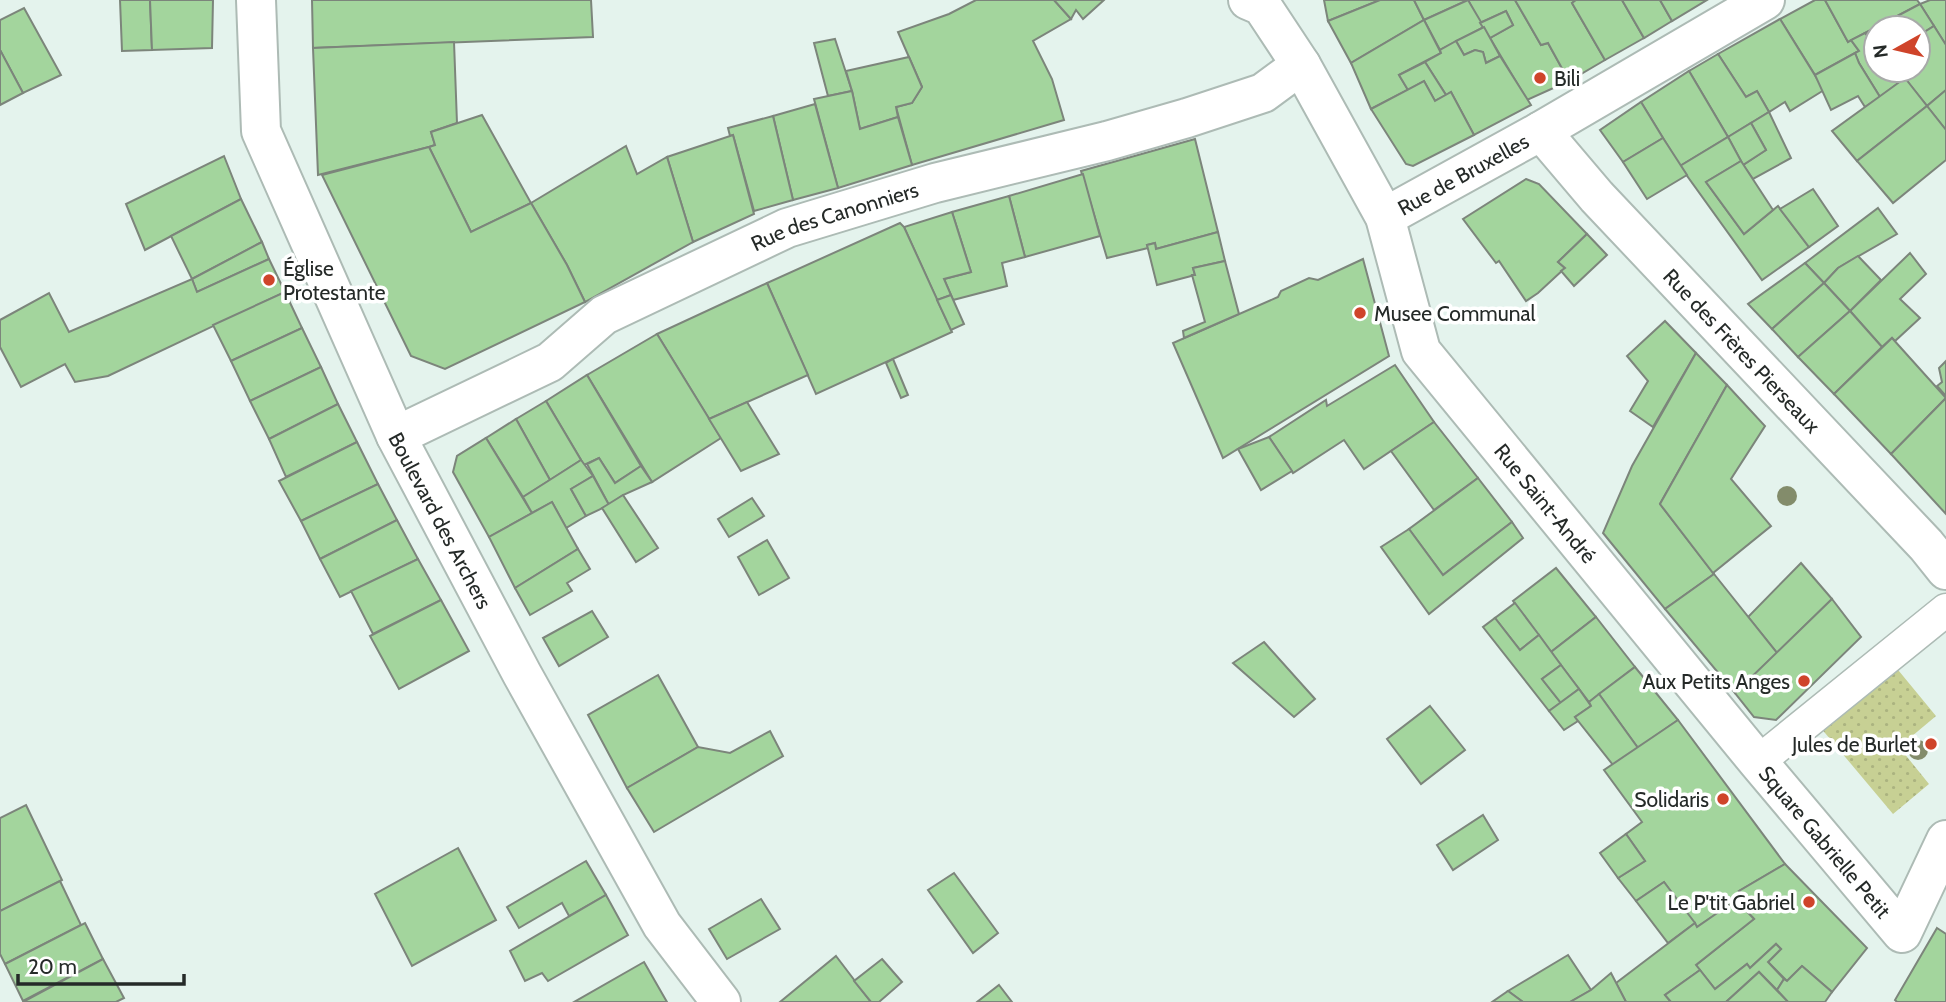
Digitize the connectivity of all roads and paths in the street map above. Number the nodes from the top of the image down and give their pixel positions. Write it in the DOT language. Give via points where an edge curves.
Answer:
graph roads {
  1 [pos="256,0"];
  2 [pos="1765,0"];
  3 [pos="1258,2"];
  4 [pos="1301,65"];
  5 [pos="1541,131"];
  6 [pos="1384,217"];
  7 [pos="396,436"];
  8 [pos="1946,570"];
  9 [pos="1946,610"];
  10 [pos="1758,762"];
  11 [pos="1946,840"];
  12 [pos="721,1002"];
  1 -- 7 [label="street, Boulevard des Archers" via="261,131"];
  2 -- 5 [label="street, Rue de Bruxelles"];
  3 -- 4 [label="street, Rue de Bruxelles"];
  4 -- 6 [label="street, Rue de Bruxelles"];
  4 -- 7 [label="street, Rue des Canonniers" via="1263,93 1187,118 935,183 787,228 604,315 550,362"];
  5 -- 6 [label="street, Rue de Bruxelles"];
  5 -- 8 [label="street, Rue des Frères Pierseaux" via="1597,197"];
  6 -- 10 [label="street, Rue Saint-André" via="1421,351"];
  7 -- 12 [label="street, Boulevard des Archers" via="662,925"];
  9 -- 10 [label="lane, Square Gabrielle Petit"];
  10 -- 11 [label="street, Square Gabrielle Petit" via="1902,933"];
}
